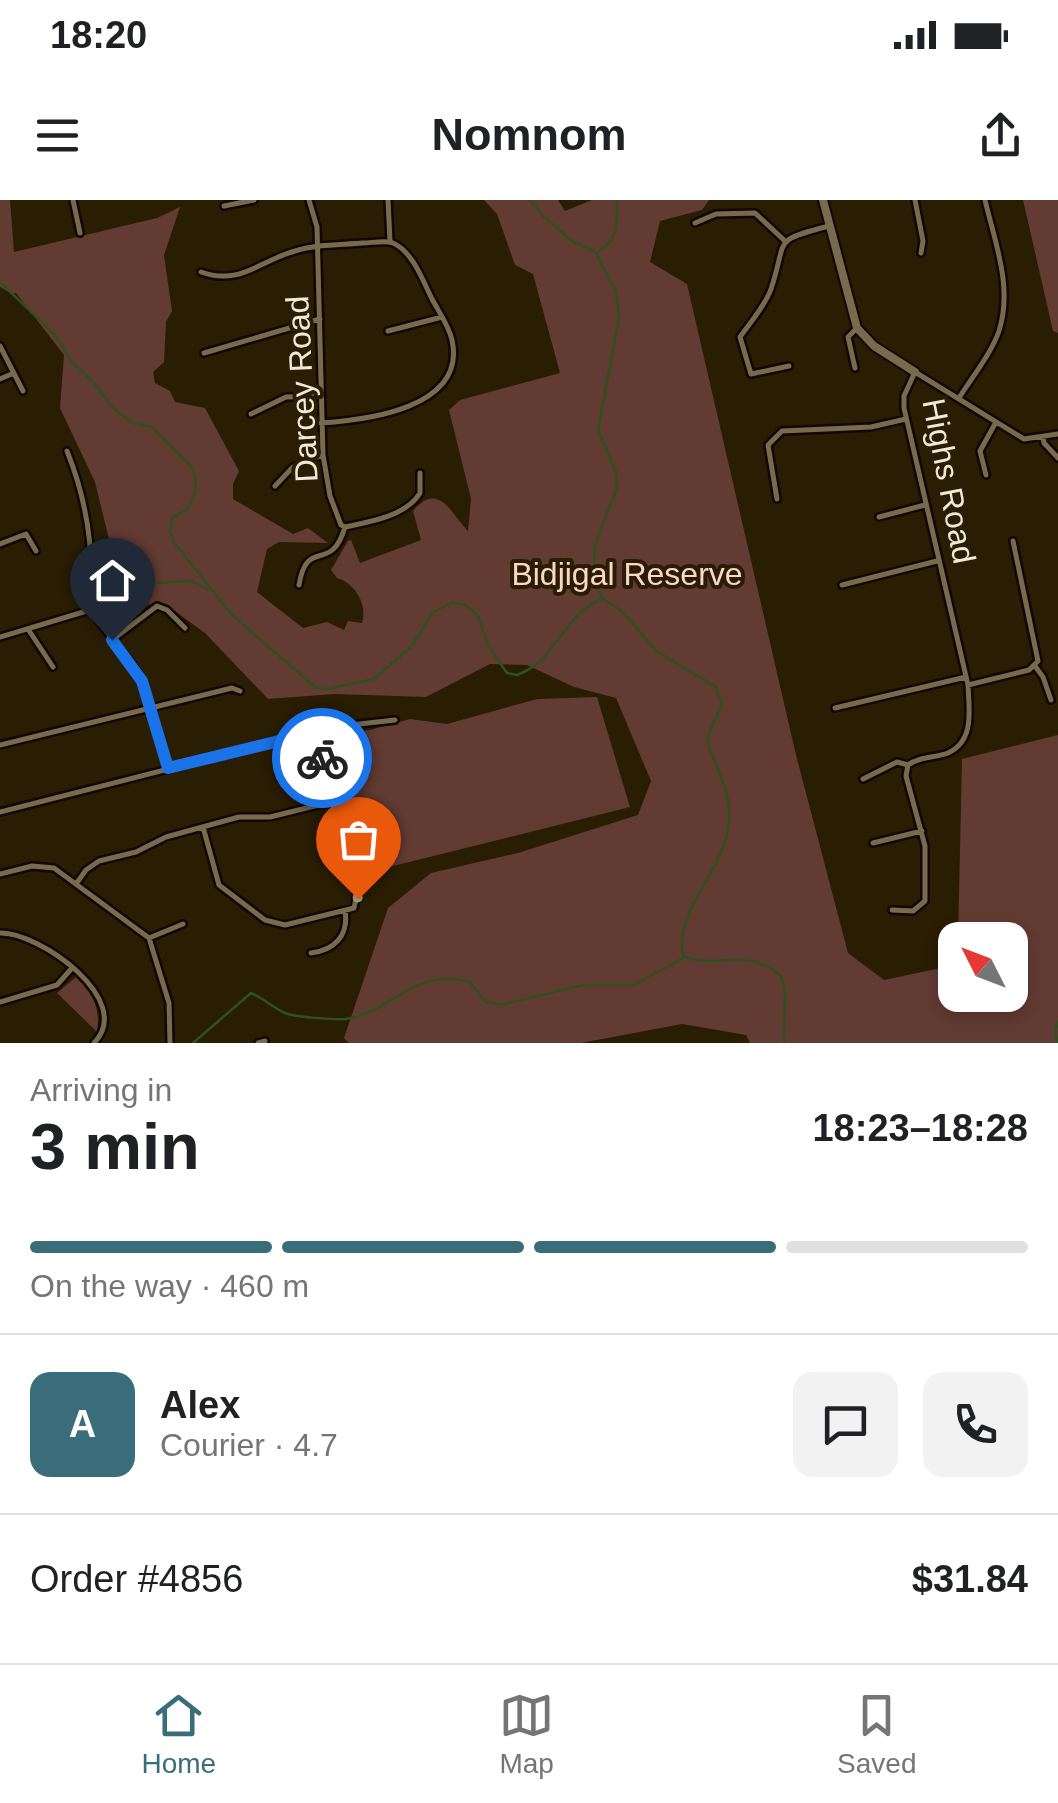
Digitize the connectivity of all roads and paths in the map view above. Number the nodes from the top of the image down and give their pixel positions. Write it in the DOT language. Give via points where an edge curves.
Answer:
graph roads {
  1 [pos="74,200"];
  2 [pos="254,200"];
  3 [pos="309,200"];
  4 [pos="388,200"];
  5 [pos="823,200"];
  6 [pos="915,200"];
  7 [pos="986,200"];
  8 [pos="224,206"];
  9 [pos="695,223"];
  10 [pos="829,226"];
  11 [pos="80,233"];
  12 [pos="785,240"];
  13 [pos="390,242"];
  14 [pos="317,246"];
  15 [pos="922,254"];
  16 [pos="201,272"];
  17 [pos="212,276"];
  18 [pos="209,287"];
  19 [pos="442,316"];
  20 [pos="320,319"];
  21 [pos="857,328"];
  22 [pos="388,332"];
  23 [pos="0,346"];
  24 [pos="204,352"];
  25 [pos="790,366"];
  26 [pos="855,368"];
  27 [pos="915,372"];
  28 [pos="14,373"];
  29 [pos="0,380"];
  30 [pos="23,391"];
  31 [pos="321,396"];
  32 [pos="959,398"];
  33 [pos="252,414"];
  34 [pos="906,419"];
  35 [pos="996,422"];
  36 [pos="321,423"];
  37 [pos="1058,434"];
  38 [pos="1043,438"];
  39 [pos="67,451"];
  40 [pos="322,455"];
  41 [pos="1058,458"];
  42 [pos="420,473"];
  43 [pos="986,475"];
  44 [pos="275,486"];
  45 [pos="778,499"];
  46 [pos="925,505"];
  47 [pos="879,518"];
  48 [pos="345,527"];
  49 [pos="1013,541"];
  50 [pos="0,544"];
  51 [pos="36,551"];
  52 [pos="937,561"];
  53 [pos="300,585"];
  54 [pos="842,585"];
  55 [pos="90,610"];
  56 [pos="184,628"];
  57 [pos="28,629"];
  58 [pos="0,636"];
  59 [pos="112,640"];
  60 [pos="1035,666"];
  61 [pos="54,667"];
  62 [pos="967,681"];
  63 [pos="240,691"];
  64 [pos="1051,700"];
  65 [pos="834,708"];
  66 [pos="152,709"];
  67 [pos="396,720"];
  68 [pos="316,732"];
  69 [pos="0,746"];
  70 [pos="908,764"];
  71 [pos="168,768"];
  72 [pos="862,778"];
  73 [pos="331,802"];
  74 [pos="0,812"];
  75 [pos="203,826"];
  76 [pos="922,831"];
  77 [pos="873,843"];
  78 [pos="0,874"];
  79 [pos="76,884"];
  80 [pos="892,910"];
  81 [pos="345,911"];
  82 [pos="183,924"];
  83 [pos="0,932"];
  84 [pos="150,938"];
  85 [pos="311,953"];
  86 [pos="72,968"];
  87 [pos="0,1002"];
  88 [pos="94,1043"];
  89 [pos="170,1043"];
  1 -- 11 [label="street"];
  2 -- 8 [label="street"];
  3 -- 14 [label="street, Darcey Road"];
  4 -- 13 [label="street"];
  5 -- 10 [label="street"];
  6 -- 15 [label="street"];
  7 -- 32 [label="street" via="1005,303 998,334"];
  9 -- 12 [label="street" via="716,214 755,212"];
  10 -- 12 [label="street"];
  10 -- 21 [label="street"];
  12 -- 25 [label="street" via="771,292 740,338 751,374"];
  13 -- 14 [label="street"];
  13 -- 19 [label="street" via="412,260"];
  14 -- 17 [label="street" via="232,277"];
  14 -- 20 [label="street, Darcey Road"];
  16 -- 17 [label="street"];
  17 -- 18 [label="street"];
  19 -- 22 [label="street"];
  19 -- 36 [label="street" via="452,360 430,397 352,421"];
  20 -- 24 [label="street"];
  20 -- 31 [label="street, Darcey Road"];
  21 -- 26 [label="street" via="848,336"];
  21 -- 27 [label="street, Highs Road"];
  23 -- 28 [label="street"];
  27 -- 32 [label="street"];
  27 -- 34 [label="street, Highs Road" via="904,396"];
  28 -- 29 [label="street"];
  28 -- 30 [label="street"];
  31 -- 33 [label="street" via="286,397"];
  31 -- 36 [label="street, Darcey Road"];
  32 -- 35 [label="street"];
  34 -- 45 [label="street" via="782,431 768,445"];
  34 -- 46 [label="street, Highs Road"];
  35 -- 38 [label="street" via="1024,439"];
  35 -- 43 [label="street" via="980,451"];
  36 -- 40 [label="street, Darcey Road"];
  37 -- 38 [label="street"];
  38 -- 41 [label="street"];
  39 -- 55 [label="street" via="88,512"];
  40 -- 44 [label="street" via="293,468"];
  40 -- 48 [label="street, Darcey Road"];
  42 -- 48 [label="street" via="420,493 405,510"];
  46 -- 47 [label="street"];
  46 -- 52 [label="street, Highs Road"];
  48 -- 53 [label="street" via="335,550 304,564"];
  49 -- 60 [label="street"];
  50 -- 51 [label="street" via="26,534"];
  52 -- 54 [label="street"];
  52 -- 62 [label="street, Highs Road"];
  55 -- 57 [label="street"];
  55 -- 59 [label="street"];
  56 -- 59 [label="street" via="157,606"];
  57 -- 58 [label="street"];
  57 -- 61 [label="street"];
  59 -- 66 [label="street" via="138,672"];
  60 -- 62 [label="street"];
  60 -- 64 [label="street"];
  62 -- 65 [label="street"];
  62 -- 70 [label="street, Highs Road" via="968,733 949,752"];
  63 -- 66 [label="street"];
  66 -- 69 [label="street"];
  66 -- 71 [label="street"];
  67 -- 68 [label="street"];
  68 -- 71 [label="street"];
  68 -- 73 [label="street"];
  70 -- 72 [label="street, Highs Road" via="897,762"];
  70 -- 76 [label="street"];
  71 -- 74 [label="street"];
  73 -- 75 [label="street"];
  73 -- 81 [label="street" via="358,899"];
  75 -- 79 [label="street" via="99,861"];
  75 -- 81 [label="street" via="219,885 265,920 285,925"];
  76 -- 77 [label="street"];
  76 -- 80 [label="street" via="926,901 913,911"];
  78 -- 79 [label="street" via="44,866"];
  79 -- 84 [label="street"];
  81 -- 85 [label="street" via="339,941"];
  82 -- 84 [label="street"];
  83 -- 86 [label="street" via="30,937"];
  84 -- 89 [label="street" via="169,1003"];
  86 -- 87 [label="street" via="57,985"];
  86 -- 88 [label="street" via="92,984 101,1008 102,1035"];
}
